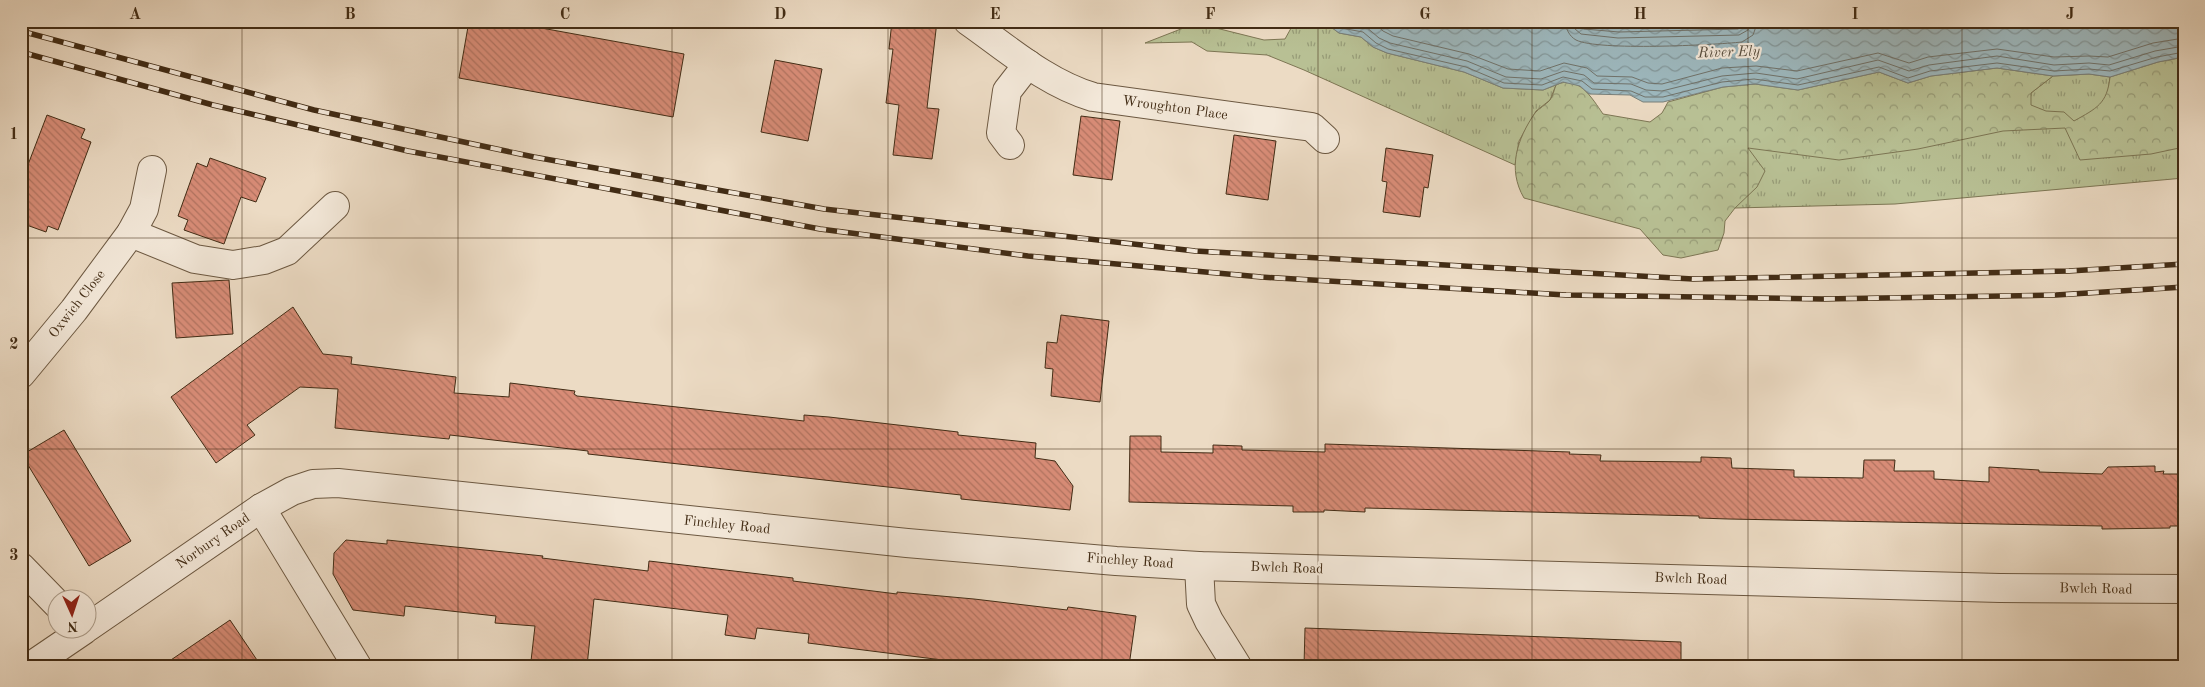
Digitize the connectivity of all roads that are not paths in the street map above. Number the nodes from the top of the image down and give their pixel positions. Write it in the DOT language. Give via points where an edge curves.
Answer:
graph roads {
  1 [pos="968,21"];
  2 [pos="1028,64"];
  3 [pos="1325,139"];
  4 [pos="1010,144"];
  5 [pos="152,170"];
  6 [pos="335,206"];
  7 [pos="130,234"];
  8 [pos="21,374"];
  9 [pos="261,508"];
  10 [pos="1199,566"];
  11 [pos="21,567"];
  12 [pos="2184,589"];
  13 [pos="48,595"];
  14 [pos="98,619"];
  15 [pos="68,640"];
  16 [pos="31,666"];
  17 [pos="357,666"];
  18 [pos="1237,666"];
  1 -- 2 [label="street, Wroughton Place"];
  2 -- 3 [label="street, Wroughton Place" via="1065,88 1093,97 1312,127"];
  2 -- 4 [label="street" via="1007,91 1001,133"];
  5 -- 7 [label="street, Oxwich Close" via="144,209"];
  6 -- 7 [label="street" via="287,251 264,260 233,265 195,259"];
  7 -- 8 [label="street, Oxwich Close" via="74,310"];
  9 -- 10 [label="street, Finchley Road" via="313,484 338,483 907,543"];
  9 -- 14 [label="street, Norbury Road"];
  9 -- 17 [label="street, Norbury Road"];
  10 -- 12 [label="street, Bwlch Road" via="2000,588"];
  10 -- 18 [label="street" via="1201,604"];
  11 -- 13 [label="street"];
  15 -- 16 [label="street, Norbury Road"];
}
